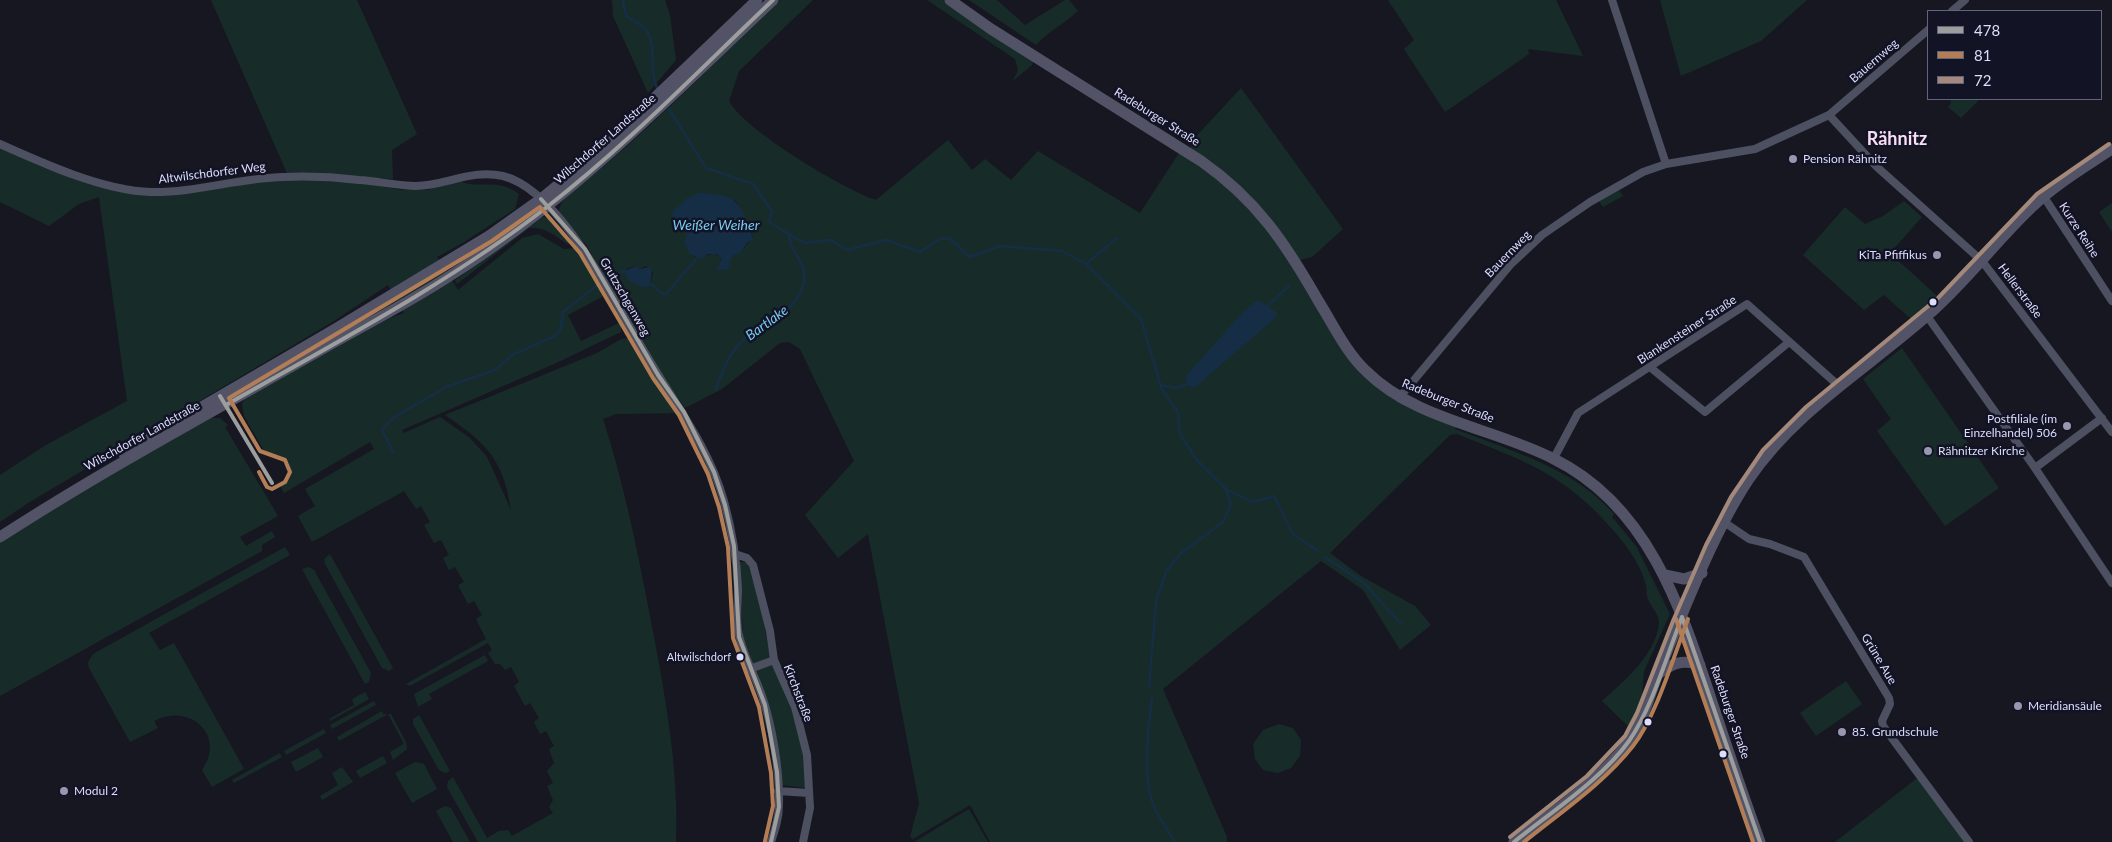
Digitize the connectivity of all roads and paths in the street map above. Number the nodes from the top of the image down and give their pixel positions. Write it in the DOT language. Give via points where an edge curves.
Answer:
graph roads {
  1 [pos="757,0"];
  2 [pos="774,0"];
  3 [pos="950,0"];
  4 [pos="1612,0"];
  5 [pos="1965,0"];
  6 [pos="1953,10"];
  7 [pos="1927,31"];
  8 [pos="1829,115"];
  9 [pos="0,144"];
  10 [pos="2112,149"];
  11 [pos="1666,164"];
  12 [pos="2044,197"];
  13 [pos="544,203"];
  14 [pos="1982,261"];
  15 [pos="2112,301"];
  16 [pos="1927,316"];
  17 [pos="1789,342"];
  18 [pos="1651,368"];
  19 [pos="1839,386"];
  20 [pos="1399,398"];
  21 [pos="2102,418"];
  22 [pos="2112,432"];
  23 [pos="1554,458"];
  24 [pos="2035,468"];
  25 [pos="1724,522"];
  26 [pos="0,529"];
  27 [pos="0,537"];
  28 [pos="735,554"];
  29 [pos="1702,573"];
  30 [pos="1665,575"];
  31 [pos="2112,583"];
  32 [pos="1682,617"];
  33 [pos="774,660"];
  34 [pos="1700,665"];
  35 [pos="750,668"];
  36 [pos="1658,674"];
  37 [pos="778,791"];
  38 [pos="809,792"];
  39 [pos="770,842"];
  40 [pos="803,842"];
  41 [pos="1514,842"];
  42 [pos="1760,842"];
  43 [pos="1969,842"];
  1 -- 13 [label="main road, Wilschdorfer Landstraße"];
  2 -- 13 [label="main road, Wilschdorfer Landstraße" via="637,131"];
  3 -- 20 [label="main road, Radeburger Straße" via="990,29 1201,162 1241,192 1284,243 1349,352"];
  4 -- 11 [label="street"];
  5 -- 6 [label="street"];
  7 -- 8 [label="street, Bauernweg"];
  8 -- 11 [label="street, Bauernweg" via="1755,149"];
  8 -- 14 [label="street, Hellerstraße" via="1876,167"];
  9 -- 13 [label="street, Altwilschdorfer Weg" via="42,163 88,178 148,192 285,176 433,185 479,173 513,179 532,190"];
  10 -- 12 [label="main road"];
  11 -- 20 [label="street, Bauernweg" via="1643,172 1590,202 1542,235 1511,264"];
  12 -- 14 [label="main road"];
  12 -- 15 [label="street, Kurze Reihe"];
  13 -- 26 [label="main road, Wilschdorfer Landstraße"];
  13 -- 27 [label="main road, Wilschdorfer Landstraße" via="449,276 206,417 95,476"];
  13 -- 28 [label="street, Grutzschgenweg" via="585,249 680,407 714,472"];
  14 -- 16 [label="main road"];
  14 -- 21 [label="street, Hellerstraße"];
  16 -- 19 [label="main road"];
  16 -- 24 [label="street"];
  17 -- 18 [label="street, Blankensteiner Straße" via="1747,304"];
  17 -- 18 [label="street" via="1705,412"];
  17 -- 19 [label="street, Blankensteiner Straße"];
  18 -- 23 [label="street, Blankensteiner Straße" via="1578,413"];
  19 -- 25 [label="main road" via="1805,414 1772,449 1747,482"];
  20 -- 23 [label="main road, Radeburger Straße"];
  21 -- 22 [label="street, Hellerstraße"];
  21 -- 24 [label="street"];
  23 -- 30 [label="main road, Radeburger Straße" via="1594,484 1620,509"];
  24 -- 31 [label="street"];
  25 -- 29 [label="main road"];
  25 -- 43 [label="street, Grüne Aue" via="1749,539 1804,557 1889,698 1890,704 1882,720 1884,726"];
  28 -- 33 [label="street, Kirchstraße" via="747,558 753,565"];
  28 -- 35 [label="street" via="738,632"];
  29 -- 30 [label="main road" via="1684,579"];
  29 -- 32 [label="main road"];
  30 -- 32 [label="main road, Radeburger Straße"];
  32 -- 34 [label="main road, Radeburger Straße"];
  32 -- 36 [label="main road"];
  33 -- 35 [label="street, Kirchstraße"];
  33 -- 38 [label="street, Kirchstraße" via="800,723 807,755"];
  34 -- 36 [label="main road" via="1676,662"];
  34 -- 42 [label="main road, Radeburger Straße"];
  35 -- 37 [label="street" via="765,706"];
  36 -- 41 [label="main road" via="1642,719 1622,750 1604,769"];
  37 -- 38 [label="street"];
  37 -- 39 [label="street" via="780,807"];
  38 -- 40 [label="street, Kirchstraße" via="810,814"];
}
